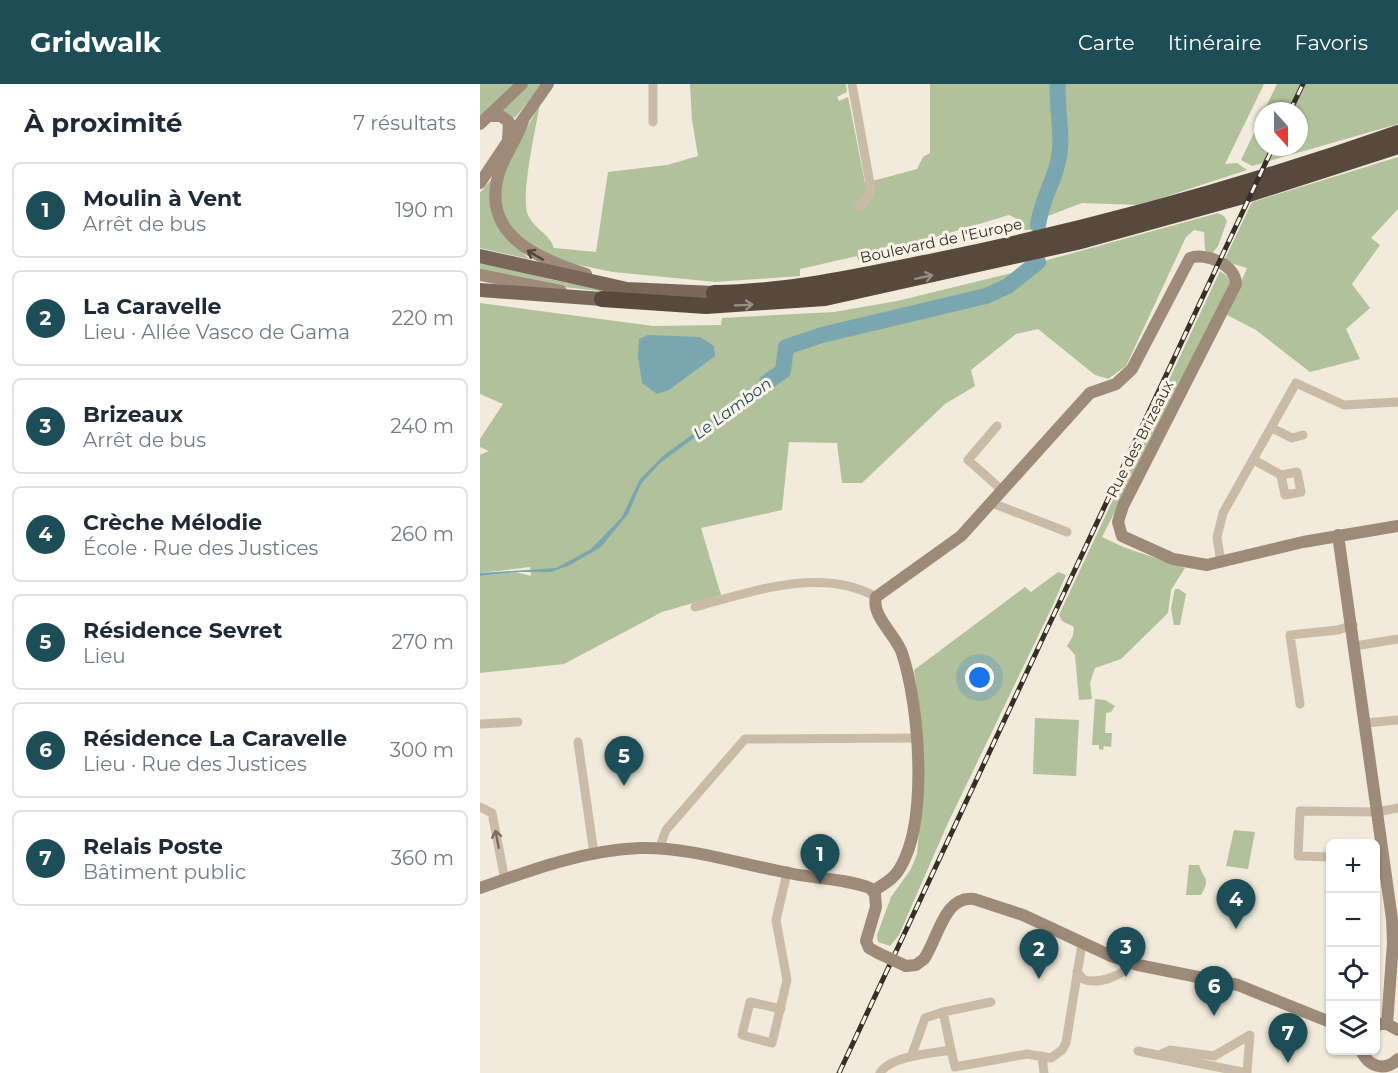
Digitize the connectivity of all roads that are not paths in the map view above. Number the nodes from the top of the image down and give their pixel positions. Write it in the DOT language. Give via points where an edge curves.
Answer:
graph roads {
  1 [pos="522,84"];
  2 [pos="548,84"];
  3 [pos="653,84"];
  4 [pos="852,84"];
  5 [pos="524,118"];
  6 [pos="484,120"];
  7 [pos="653,122"];
  8 [pos="1398,133"];
  9 [pos="508,140"];
  10 [pos="1398,147"];
  11 [pos="480,183"];
  12 [pos="859,206"];
  13 [pos="480,256"];
  14 [pos="480,275"];
  15 [pos="480,290"];
  16 [pos="714,293"];
  17 [pos="602,299"];
  18 [pos="1398,402"];
  19 [pos="997,426"];
  20 [pos="1272,428"];
  21 [pos="1303,435"];
  22 [pos="1254,460"];
  23 [pos="1281,475"];
  24 [pos="1003,491"];
  25 [pos="992,503"];
  26 [pos="1398,526"];
  27 [pos="1067,532"];
  28 [pos="1338,535"];
  29 [pos="1221,563"];
  30 [pos="876,597"];
  31 [pos="695,607"];
  32 [pos="1353,626"];
  33 [pos="1398,639"];
  34 [pos="1355,646"];
  35 [pos="1300,704"];
  36 [pos="1398,720"];
  37 [pos="518,722"];
  38 [pos="1365,723"];
  39 [pos="480,724"];
  40 [pos="917,738"];
  41 [pos="578,742"];
  42 [pos="1298,799"];
  43 [pos="480,807"];
  44 [pos="1398,808"];
  45 [pos="1299,811"];
  46 [pos="1377,812"];
  47 [pos="659,849"];
  48 [pos="594,854"];
  49 [pos="1326,856"];
  50 [pos="787,873"];
  51 [pos="1392,879"];
  52 [pos="505,880"];
  53 [pos="480,888"];
  54 [pos="873,891"];
  55 [pos="1082,944"];
  56 [pos="1130,963"];
  57 [pos="1077,972"];
  58 [pos="991,1002"];
  59 [pos="781,1009"];
  60 [pos="943,1012"];
  61 [pos="1326,1020"];
  62 [pos="1381,1024"];
  63 [pos="1398,1030"];
  64 [pos="951,1050"];
  65 [pos="1138,1051"];
  66 [pos="1159,1055"];
  67 [pos="1363,1055"];
  68 [pos="1041,1056"];
  69 [pos="910,1057"];
  70 [pos="1398,1059"];
  71 [pos="1373,1069"];
  72 [pos="1247,1072"];
  73 [pos="880,1073"];
  74 [pos="1044,1073"];
  1 -- 6 [label="street"];
  2 -- 5 [label="street"];
  3 -- 7 [label="street"];
  4 -- 12 [label="street" via="871,189 867,201"];
  5 -- 9 [label="street"];
  16 -- 5 [label="street, one-way" via="595,277 536,256 518,243 502,222 496,192 500,171"];
  6 -- 9 [label="street" via="501,116 509,122"];
  8 -- 16 [label="highway, Boulevard de l'Europe" via="1209,194 1001,248 815,284"];
  9 -- 11 [label="street"];
  17 -- 10 [label="highway, Boulevard de l'Europe, one-way" via="705,306 825,298 1077,242"];
  13 -- 16 [label="main road, Boulevard de l'Europe" via="627,289"];
  14 -- 17 [label="street"];
  15 -- 17 [label="main road, Boulevard de l'Europe"];
  18 -- 20 [label="street" via="1344,405 1296,383"];
  19 -- 24 [label="street" via="968,460"];
  20 -- 21 [label="street" via="1292,438"];
  20 -- 22 [label="street"];
  22 -- 23 [label="street"];
  22 -- 29 [label="street" via="1220,521 1217,537"];
  24 -- 25 [label="street"];
  24 -- 29 [label="street, Rue des Brizeaux" via="1090,393 1116,384 1132,369 1186,261 1200,255 1224,266 1236,278 1234,290 1118,522 1122,536 1173,559"];
  25 -- 27 [label="street"];
  25 -- 30 [label="street" via="947,547"];
  26 -- 28 [label="street, Rue des Brizeaux"];
  28 -- 29 [label="street, Rue des Brizeaux"];
  28 -- 32 [label="street"];
  30 -- 31 [label="street" via="837,585 785,584"];
  30 -- 40 [label="street" via="878,614 895,637 905,661"];
  32 -- 34 [label="street"];
  32 -- 35 [label="street" via="1290,635"];
  33 -- 34 [label="street"];
  34 -- 38 [label="street"];
  36 -- 38 [label="street"];
  37 -- 39 [label="street"];
  38 -- 46 [label="street"];
  40 -- 47 [label="street" via="745,739 666,830"];
  40 -- 54 [label="street" via="914,833 900,869"];
  41 -- 48 [label="street"];
  42 -- 45 [label="street"];
  52 -- 43 [label="street, one-way" via="492,813"];
  44 -- 46 [label="street"];
  45 -- 46 [label="street"];
  45 -- 49 [label="street" via="1298,856"];
  46 -- 51 [label="street"];
  47 -- 48 [label="street" via="617,849"];
  47 -- 50 [label="street" via="718,856"];
  48 -- 52 [label="street"];
  50 -- 54 [label="street" via="856,884"];
  50 -- 59 [label="street" via="776,920 787,980"];
  51 -- 62 [label="street" via="1393,943"];
  52 -- 53 [label="street"];
  54 -- 55 [label="street, bridge" via="876,907 866,941 869,948 906,966 924,959 950,909 966,898 1023,915"];
  55 -- 56 [label="street"];
  55 -- 57 [label="street"];
  56 -- 57 [label="street" via="1124,972 1096,981 1083,979"];
  56 -- 61 [label="street" via="1245,987"];
  57 -- 68 [label="street" via="1066,1043 1051,1058"];
  58 -- 60 [label="street"];
  59 -- 59 [label="street" via="772,1043 742,1035 750,1002"];
  60 -- 64 [label="street"];
  60 -- 69 [label="street" via="924,1018"];
  62 -- 63 [label="street"];
  64 -- 68 [label="street" via="955,1067 1027,1054"];
  64 -- 69 [label="street"];
  65 -- 66 [label="street"];
  66 -- 72 [label="street"];
  66 -- 72 [label="street" via="1170,1050 1214,1056 1250,1035"];
  67 -- 71 [label="street"];
  68 -- 74 [label="street"];
  69 -- 73 [label="street" via="886,1066"];
  70 -- 71 [label="street"];
}
